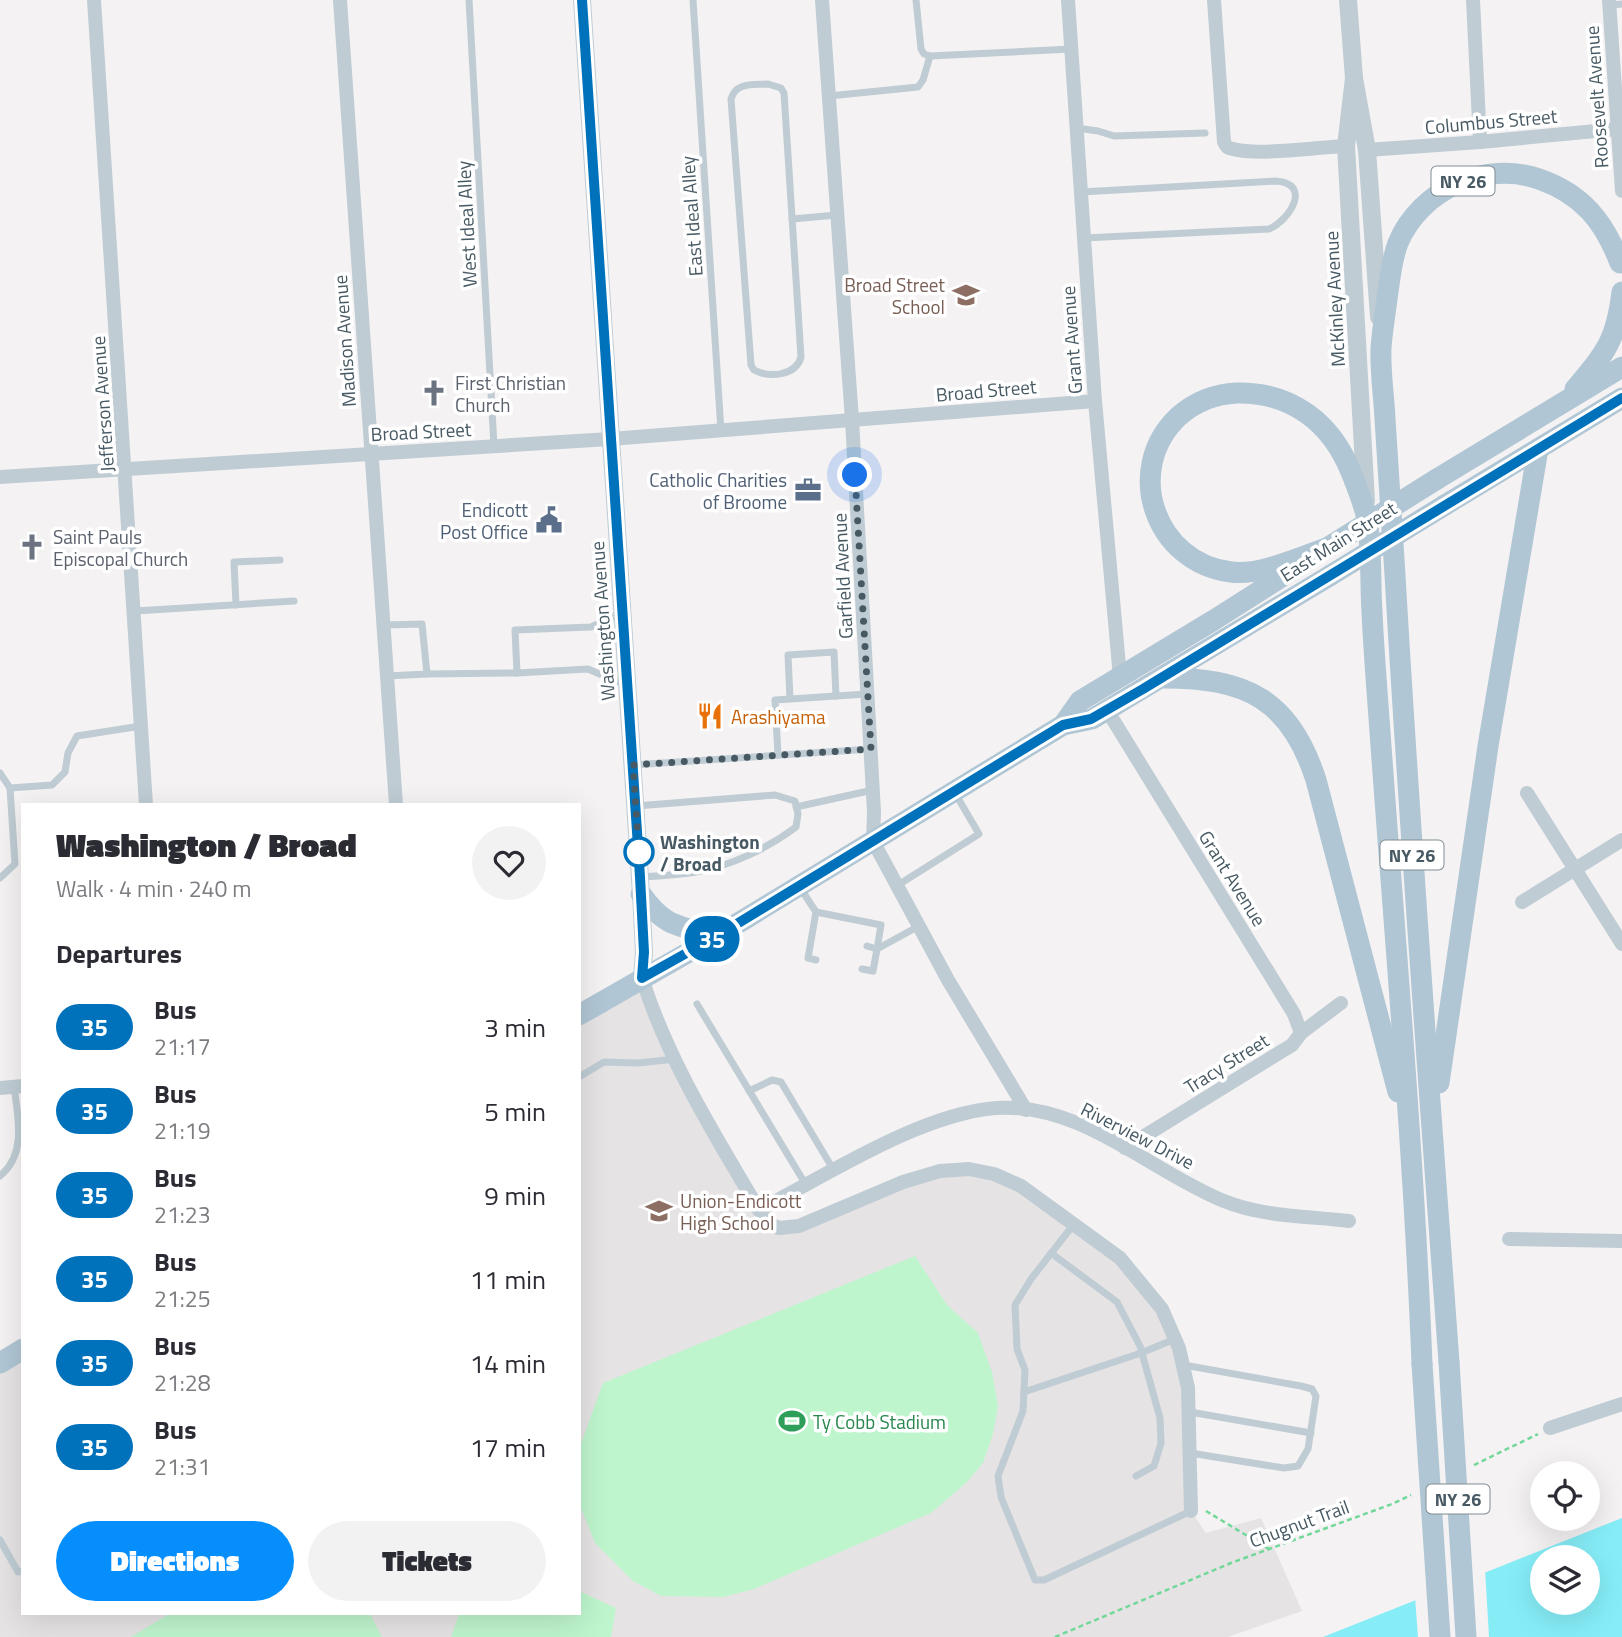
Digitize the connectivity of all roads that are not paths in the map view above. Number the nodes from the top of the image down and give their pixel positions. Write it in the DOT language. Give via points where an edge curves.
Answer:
graph roads {
  1 [pos="94,0"];
  2 [pos="341,0"];
  3 [pos="469,0"];
  4 [pos="582,0"];
  5 [pos="692,0"];
  6 [pos="822,0"];
  7 [pos="916,0"];
  8 [pos="1069,0"];
  9 [pos="1214,0"];
  10 [pos="1348,0"];
  11 [pos="1473,0"];
  12 [pos="1614,3"];
  13 [pos="1072,49"];
  14 [pos="930,56"];
  15 [pos="1354,78"];
  16 [pos="829,96"];
  17 [pos="1076,128"];
  18 [pos="1617,129"];
  19 [pos="1205,133"];
  20 [pos="1480,142"];
  21 [pos="1346,146"];
  22 [pos="1367,150"];
  23 [pos="1622,191"];
  24 [pos="1080,192"];
  25 [pos="838,215"];
  26 [pos="792,219"];
  27 [pos="1622,224"];
  28 [pos="1083,238"];
  29 [pos="1621,270"];
  30 [pos="1622,292"];
  31 [pos="1381,348"];
  32 [pos="1622,368"];
  33 [pos="1622,398"];
  34 [pos="1095,401"];
  35 [pos="1565,401"];
  36 [pos="852,420"];
  37 [pos="721,431"];
  38 [pos="610,439"];
  39 [pos="494,446"];
  40 [pos="1538,449"];
  41 [pos="370,454"];
  42 [pos="125,468"];
  43 [pos="0,477"];
  44 [pos="1367,518"];
  45 [pos="1327,548"];
  46 [pos="280,560"];
  47 [pos="294,601"];
  48 [pos="236,605"];
  49 [pos="135,611"];
  50 [pos="622,613"];
  51 [pos="384,625"];
  52 [pos="517,673"];
  53 [pos="426,674"];
  54 [pos="387,676"];
  55 [pos="1120,677"];
  56 [pos="1161,678"];
  57 [pos="627,686"];
  58 [pos="867,694"];
  59 [pos="836,696"];
  60 [pos="790,699"];
  61 [pos="1107,710"];
  62 [pos="1063,725"];
  63 [pos="141,726"];
  64 [pos="871,749"];
  65 [pos="778,755"];
  66 [pos="633,765"];
  67 [pos="0,773"];
  68 [pos="10,788"];
  69 [pos="873,790"];
  70 [pos="954,791"];
  71 [pos="1527,793"];
  72 [pos="146,803"];
  73 [pos="396,803"];
  74 [pos="635,807"];
  75 [pos="796,807"];
  76 [pos="1622,840"];
  77 [pos="873,841"];
  78 [pos="1576,869"];
  79 [pos="0,878"];
  80 [pos="898,885"];
  81 [pos="641,886"];
  82 [pos="799,886"];
  83 [pos="1522,902"];
  84 [pos="816,912"];
  85 [pos="919,926"];
  86 [pos="717,936"];
  87 [pos="1622,944"];
  88 [pos="867,946"];
  89 [pos="877,949"];
  90 [pos="816,960"];
  91 [pos="862,969"];
  92 [pos="642,978"];
  93 [pos="1341,1003"];
  94 [pos="697,1004"];
  95 [pos="581,1014"];
  96 [pos="1301,1032"];
  97 [pos="675,1059"];
  98 [pos="581,1076"];
  99 [pos="12,1087"];
  100 [pos="749,1091"];
  101 [pos="1026,1110"];
  102 [pos="1409,1128"];
  103 [pos="1125,1148"];
  104 [pos="1435,1159"];
  105 [pos="834,1171"];
  106 [pos="0,1176"];
  107 [pos="806,1186"];
  108 [pos="759,1210"];
  109 [pos="1349,1221"];
  110 [pos="1074,1223"];
  111 [pos="1508,1239"];
  112 [pos="1622,1241"];
  113 [pos="1051,1253"];
  114 [pos="1175,1338"];
  115 [pos="21,1350"];
  116 [pos="1141,1353"];
  117 [pos="0,1363"];
  118 [pos="1183,1364"];
  119 [pos="1024,1392"];
  120 [pos="1622,1404"];
  121 [pos="1190,1412"];
  122 [pos="1550,1428"];
  123 [pos="1311,1433"];
  124 [pos="1190,1453"];
  125 [pos="1136,1476"];
  126 [pos="1191,1506"];
  127 [pos="0,1542"];
  128 [pos="20,1572"];
  129 [pos="1440,1637"];
  130 [pos="1466,1637"];
  1 -- 42 [label="street, Jefferson Avenue"];
  2 -- 41 [label="street, Madison Avenue"];
  3 -- 39 [label="lane, West Ideal Alley"];
  4 -- 38 [label="street, Washington Avenue"];
  5 -- 37 [label="lane, East Ideal Alley"];
  6 -- 16 [label="street, Garfield Avenue"];
  7 -- 14 [label="lane" via="921,49"];
  8 -- 13 [label="street, Grant Avenue"];
  9 -- 21 [label="street" via="1227,147 1258,151"];
  10 -- 15 [label="street, McKinley Avenue"];
  11 -- 20 [label="street"];
  12 -- 18 [label="street, Roosevelt Avenue"];
  13 -- 14 [label="lane"];
  13 -- 17 [label="street, Grant Avenue"];
  14 -- 16 [label="lane" via="918,87"];
  15 -- 21 [label="street, McKinley Avenue"];
  15 -- 22 [label="street, McKinley Avenue"];
  16 -- 25 [label="street, Garfield Avenue"];
  17 -- 19 [label="lane" via="1114,136"];
  17 -- 24 [label="street, Grant Avenue"];
  18 -- 20 [label="street, Columbus Street"];
  18 -- 23 [label="street, Roosevelt Avenue"];
  20 -- 22 [label="street, Columbus Street"];
  21 -- 44 [label="street, McKinley Avenue"];
  22 -- 31 [label="street, McKinley Avenue"];
  24 -- 28 [label="street, Grant Avenue"];
  24 -- 28 [label="lane" via="1286,181 1296,196 1293,209 1269,229"];
  25 -- 26 [label="lane"];
  25 -- 36 [label="street, Garfield Avenue"];
  26 -- 26 [label="lane" via="784,93 775,85 742,86 731,99 751,365 764,374 793,370 801,357"];
  27 -- 29 [label="main road" via="1618,231"];
  28 -- 34 [label="street, Grant Avenue"];
  29 -- 31 [label="main road, NY 26" via="1601,225 1583,202 1535,178 1484,174 1435,196 1399,241"];
  30 -- 35 [label="main road" via="1619,321 1604,355"];
  31 -- 104 [label="main road, NY 26"];
  32 -- 35 [label="main road, East Main Street"];
  33 -- 40 [label="main road, East Main Street"];
  34 -- 36 [label="street, Broad Street"];
  34 -- 55 [label="street, Grant Avenue"];
  35 -- 45 [label="main road, East Main Street, bridge"];
  36 -- 37 [label="street, Broad Street"];
  36 -- 58 [label="street, Garfield Avenue"];
  37 -- 38 [label="street, Broad Street"];
  38 -- 39 [label="street, Broad Street"];
  38 -- 50 [label="street, Washington Avenue"];
  39 -- 41 [label="street, Broad Street"];
  40 -- 56 [label="main road, East Main Street, bridge"];
  40 -- 104 [label="main road" via="1439,1072"];
  41 -- 42 [label="street, Broad Street"];
  41 -- 51 [label="street, Madison Avenue"];
  42 -- 43 [label="street, Broad Street"];
  42 -- 49 [label="street, Jefferson Avenue"];
  44 -- 45 [label="main road" via="1332,437 1288,401 1252,393 1211,397 1179,417 1165,434 1152,465 1153,504 1166,535 1195,561 1213,569 1250,572"];
  44 -- 102 [label="main road"];
  45 -- 55 [label="main road, East Main Street"];
  46 -- 48 [label="lane" via="234,562"];
  47 -- 48 [label="lane"];
  48 -- 49 [label="lane"];
  49 -- 63 [label="street, Jefferson Avenue"];
  50 -- 52 [label="lane" via="591,627 515,630"];
  50 -- 57 [label="street, Washington Avenue"];
  51 -- 53 [label="lane" via="422,624"];
  51 -- 54 [label="street, Madison Avenue"];
  52 -- 53 [label="lane"];
  52 -- 57 [label="lane" via="588,669"];
  53 -- 54 [label="lane"];
  54 -- 73 [label="street, Madison Avenue"];
  55 -- 62 [label="main road, East Main Street" via="1080,701"];
  56 -- 61 [label="main road, East Main Street"];
  56 -- 102 [label="main road, NY 26" via="1200,678 1248,692 1277,709 1296,731 1316,780"];
  57 -- 66 [label="street, Washington Avenue"];
  58 -- 59 [label="lane"];
  58 -- 64 [label="street, Garfield Avenue"];
  59 -- 60 [label="lane"];
  59 -- 60 [label="lane" via="834,652 788,655"];
  60 -- 65 [label="lane" via="775,700"];
  61 -- 62 [label="main road, East Main Street"];
  61 -- 96 [label="street, Grant Avenue"];
  62 -- 70 [label="main road, East Main Street"];
  63 -- 68 [label="lane" via="77,736 65,772 52,785"];
  63 -- 72 [label="street, Jefferson Avenue"];
  64 -- 65 [label="lane"];
  64 -- 69 [label="street, Garfield Avenue"];
  65 -- 66 [label="lane"];
  66 -- 74 [label="street, Washington Avenue"];
  67 -- 68 [label="lane"];
  68 -- 79 [label="lane" via="15,864"];
  69 -- 75 [label="lane"];
  69 -- 77 [label="street, Garfield Avenue"];
  70 -- 77 [label="main road, East Main Street"];
  70 -- 80 [label="lane" via="979,834"];
  71 -- 78 [label="street"];
  74 -- 75 [label="lane" via="775,795 795,801"];
  74 -- 81 [label="street, Washington Avenue"];
  75 -- 81 [label="lane" via="796,827 778,839 722,866"];
  76 -- 78 [label="street"];
  77 -- 80 [label="street, Garfield Avenue"];
  77 -- 82 [label="main road, East Main Street"];
  78 -- 83 [label="street"];
  78 -- 87 [label="street"];
  80 -- 85 [label="street, Garfield Avenue"];
  81 -- 86 [label="main road" via="656,915"];
  81 -- 92 [label="street, Washington Avenue"];
  82 -- 84 [label="lane"];
  82 -- 86 [label="main road, East Main Street"];
  84 -- 89 [label="lane" via="881,925"];
  84 -- 90 [label="lane" via="816,936 808,958"];
  85 -- 89 [label="lane"];
  85 -- 101 [label="street, Garfield Avenue"];
  86 -- 92 [label="main road, East Main Street"];
  88 -- 89 [label="lane"];
  89 -- 91 [label="lane" via="873,971"];
  92 -- 95 [label="main road, East Main Street"];
  92 -- 97 [label="street, Washington Avenue"];
  93 -- 96 [label="street, Tracy Street"];
  94 -- 100 [label="lane"];
  96 -- 103 [label="street, Tracy Street" via="1292,1045"];
  97 -- 98 [label="lane" via="604,1062"];
  97 -- 108 [label="street, Washington Avenue"];
  99 -- 106 [label="lane" via="19,1129 15,1158"];
  100 -- 105 [label="lane" via="772,1080 781,1082"];
  100 -- 107 [label="lane"];
  101 -- 103 [label="street, Riverview Drive" via="1048,1113"];
  101 -- 105 [label="street, Riverview Drive" via="997,1108 956,1115 898,1137"];
  102 -- 129 [label="main road, NY 26, bridge"];
  103 -- 109 [label="street, Riverview Drive" via="1223,1200 1252,1210"];
  104 -- 130 [label="main road, NY 26, bridge"];
  105 -- 107 [label="street, Riverview Drive"];
  107 -- 108 [label="street, Riverview Drive"];
  108 -- 110 [label="street" via="779,1228 799,1226 903,1182 940,1171 970,1169 1021,1186"];
  110 -- 113 [label="lane"];
  110 -- 114 [label="street" via="1120,1258 1163,1309"];
  111 -- 112 [label="street"];
  113 -- 116 [label="lane" via="1117,1302"];
  113 -- 119 [label="lane" via="1015,1305"];
  114 -- 116 [label="lane"];
  114 -- 118 [label="street"];
  115 -- 117 [label="main road"];
  116 -- 119 [label="lane"];
  116 -- 125 [label="lane" via="1160,1418 1161,1443 1154,1466"];
  118 -- 121 [label="street"];
  118 -- 123 [label="lane" via="1312,1389 1316,1396"];
  119 -- 126 [label="lane" via="1023,1410 998,1476 1000,1497 1035,1580 1044,1580"];
  120 -- 122 [label="street"];
  121 -- 123 [label="lane"];
  121 -- 124 [label="street"];
  123 -- 124 [label="lane" via="1298,1466 1284,1468"];
  124 -- 126 [label="street"];
  127 -- 128 [label="lane"];
}
